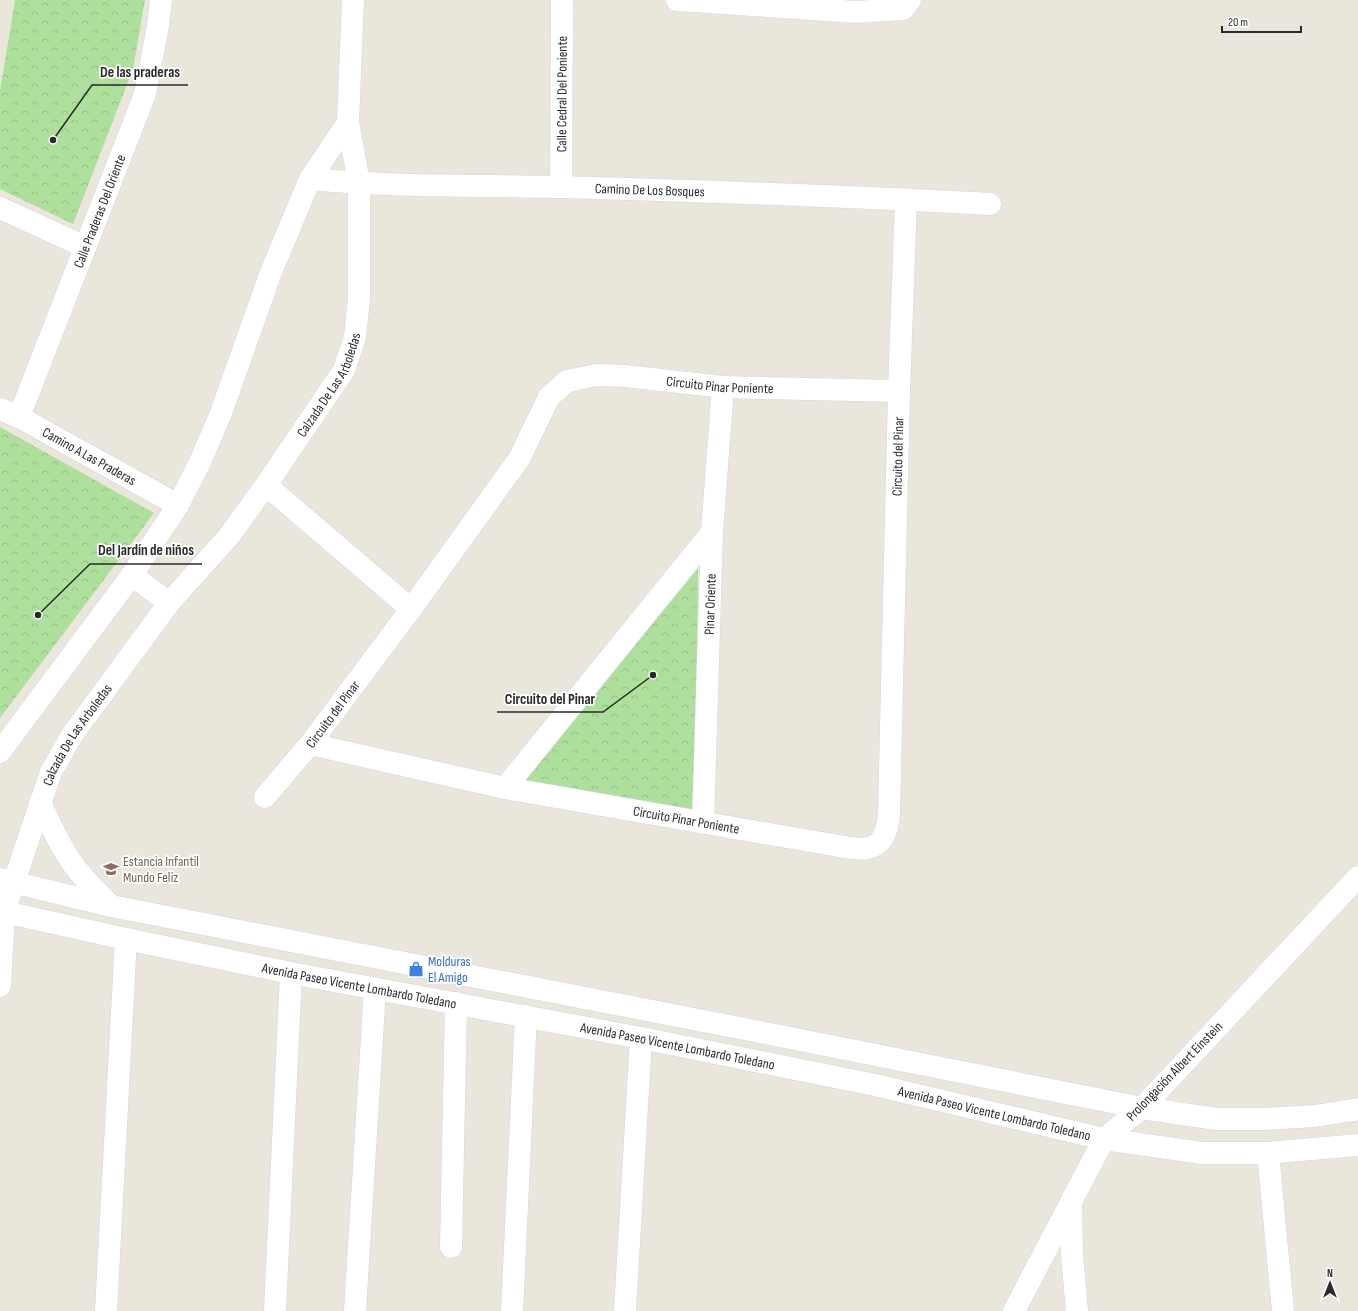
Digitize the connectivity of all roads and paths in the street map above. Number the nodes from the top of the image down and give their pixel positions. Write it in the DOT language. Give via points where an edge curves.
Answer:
graph roads {
  1 [pos="161,0"];
  2 [pos="353,0"];
  3 [pos="562,0"];
  4 [pos="678,0"];
  5 [pos="910,0"];
  6 [pos="734,2"];
  7 [pos="348,122"];
  8 [pos="310,179"];
  9 [pos="359,183"];
  10 [pos="561,187"];
  11 [pos="906,200"];
  12 [pos="990,204"];
  13 [pos="0,208"];
  14 [pos="85,247"];
  15 [pos="723,387"];
  16 [pos="899,391"];
  17 [pos="549,397"];
  18 [pos="9,413"];
  19 [pos="266,485"];
  20 [pos="178,505"];
  21 [pos="712,532"];
  22 [pos="132,575"];
  23 [pos="169,603"];
  24 [pos="411,609"];
  25 [pos="310,744"];
  26 [pos="0,752"];
  27 [pos="505,788"];
  28 [pos="265,797"];
  29 [pos="40,802"];
  30 [pos="703,823"];
  31 [pos="868,849"];
  32 [pos="1358,876"];
  33 [pos="7,881"];
  34 [pos="111,906"];
  35 [pos="2,911"];
  36 [pos="126,939"];
  37 [pos="291,973"];
  38 [pos="0,986"];
  39 [pos="375,989"];
  40 [pos="456,1003"];
  41 [pos="526,1016"];
  42 [pos="641,1038"];
  43 [pos="1142,1108"];
  44 [pos="1358,1108"];
  45 [pos="1104,1139"];
  46 [pos="1358,1145"];
  47 [pos="1268,1153"];
  48 [pos="1071,1202"];
  49 [pos="451,1247"];
  50 [pos="106,1311"];
  51 [pos="275,1311"];
  52 [pos="355,1311"];
  53 [pos="512,1311"];
  54 [pos="625,1311"];
  55 [pos="1014,1311"];
  56 [pos="1077,1311"];
  57 [pos="1283,1311"];
  1 -- 14 [label="street, Calle Praderas Del Oriente" via="145,94"];
  2 -- 7 [label="street, Calzada De Las Arboledas"];
  3 -- 10 [label="street, Calle Cedral Del Poniente"];
  4 -- 6 [label="street"];
  5 -- 6 [label="street" via="903,8 856,12"];
  7 -- 8 [label="street"];
  7 -- 9 [label="street, Calzada De Las Arboledas"];
  8 -- 9 [label="street, Camino De Los Bosques"];
  8 -- 20 [label="street" via="271,272 221,413"];
  9 -- 10 [label="street, Camino De Los Bosques"];
  9 -- 19 [label="street, Calzada De Las Arboledas" via="359,299 355,337 344,370"];
  10 -- 11 [label="street, Camino De Los Bosques"];
  11 -- 12 [label="street, Camino De Los Bosques"];
  11 -- 16 [label="street, Circuito del Pinar"];
  13 -- 14 [label="street"];
  14 -- 18 [label="street, Calle Praderas Del Oriente"];
  15 -- 16 [label="street, Circuito Pinar Poniente"];
  15 -- 17 [label="street, Circuito Pinar Poniente" via="596,375 567,381"];
  15 -- 21 [label="street, Pinar Oriente"];
  16 -- 31 [label="street, Circuito del Pinar" via="889,812 884,836"];
  17 -- 24 [label="street, Circuito del Pinar" via="519,459"];
  18 -- 20 [label="street, Camino A Las Praderas"];
  19 -- 23 [label="street, Calzada De Las Arboledas" via="229,536"];
  19 -- 24 [label="street"];
  20 -- 22 [label="street"];
  21 -- 27 [label="street"];
  21 -- 30 [label="street, Pinar Oriente"];
  22 -- 23 [label="street"];
  22 -- 26 [label="street"];
  23 -- 29 [label="street, Calzada De Las Arboledas" via="72,735 51,772"];
  24 -- 25 [label="street, Circuito del Pinar"];
  25 -- 27 [label="street, Circuito Pinar Poniente"];
  25 -- 28 [label="street, Circuito del Pinar"];
  27 -- 30 [label="street, Circuito Pinar Poniente"];
  29 -- 33 [label="street, Calzada De Las Arboledas"];
  29 -- 34 [label="street" via="70,860"];
  30 -- 31 [label="street, Circuito Pinar Poniente"];
  32 -- 43 [label="street, Prolongación Albert Einstein"];
  33 -- 34 [label="street, Avenida Paseo Vicente Lombardo Toledano"];
  33 -- 35 [label="street, Calzada De Las Arboledas"];
  34 -- 43 [label="street, Avenida Paseo Vicente Lombardo Toledano"];
  35 -- 36 [label="street, Avenida Paseo Vicente Lombardo Toledano"];
  35 -- 38 [label="street, Calzada De Las Arboledas"];
  36 -- 37 [label="street, Avenida Paseo Vicente Lombardo Toledano"];
  36 -- 50 [label="street"];
  37 -- 39 [label="street, Avenida Paseo Vicente Lombardo Toledano"];
  37 -- 51 [label="street"];
  39 -- 40 [label="street, Avenida Paseo Vicente Lombardo Toledano"];
  39 -- 52 [label="street"];
  40 -- 41 [label="street, Avenida Paseo Vicente Lombardo Toledano"];
  40 -- 49 [label="street"];
  41 -- 42 [label="street, Avenida Paseo Vicente Lombardo Toledano"];
  41 -- 53 [label="street"];
  42 -- 45 [label="street, Avenida Paseo Vicente Lombardo Toledano" via="875,1085"];
  42 -- 54 [label="street"];
  43 -- 44 [label="street, Avenida Paseo Vicente Lombardo Toledano" via="1216,1119 1266,1119 1315,1116"];
  43 -- 45 [label="street, Prolongación Albert Einstein"];
  45 -- 47 [label="street, Avenida Paseo Vicente Lombardo Toledano" via="1202,1153"];
  45 -- 48 [label="street, Prolongación Albert Einstein"];
  46 -- 47 [label="street, Avenida Paseo Vicente Lombardo Toledano"];
  47 -- 57 [label="street"];
  48 -- 55 [label="street, Prolongación Albert Einstein"];
  48 -- 56 [label="street"];
}
